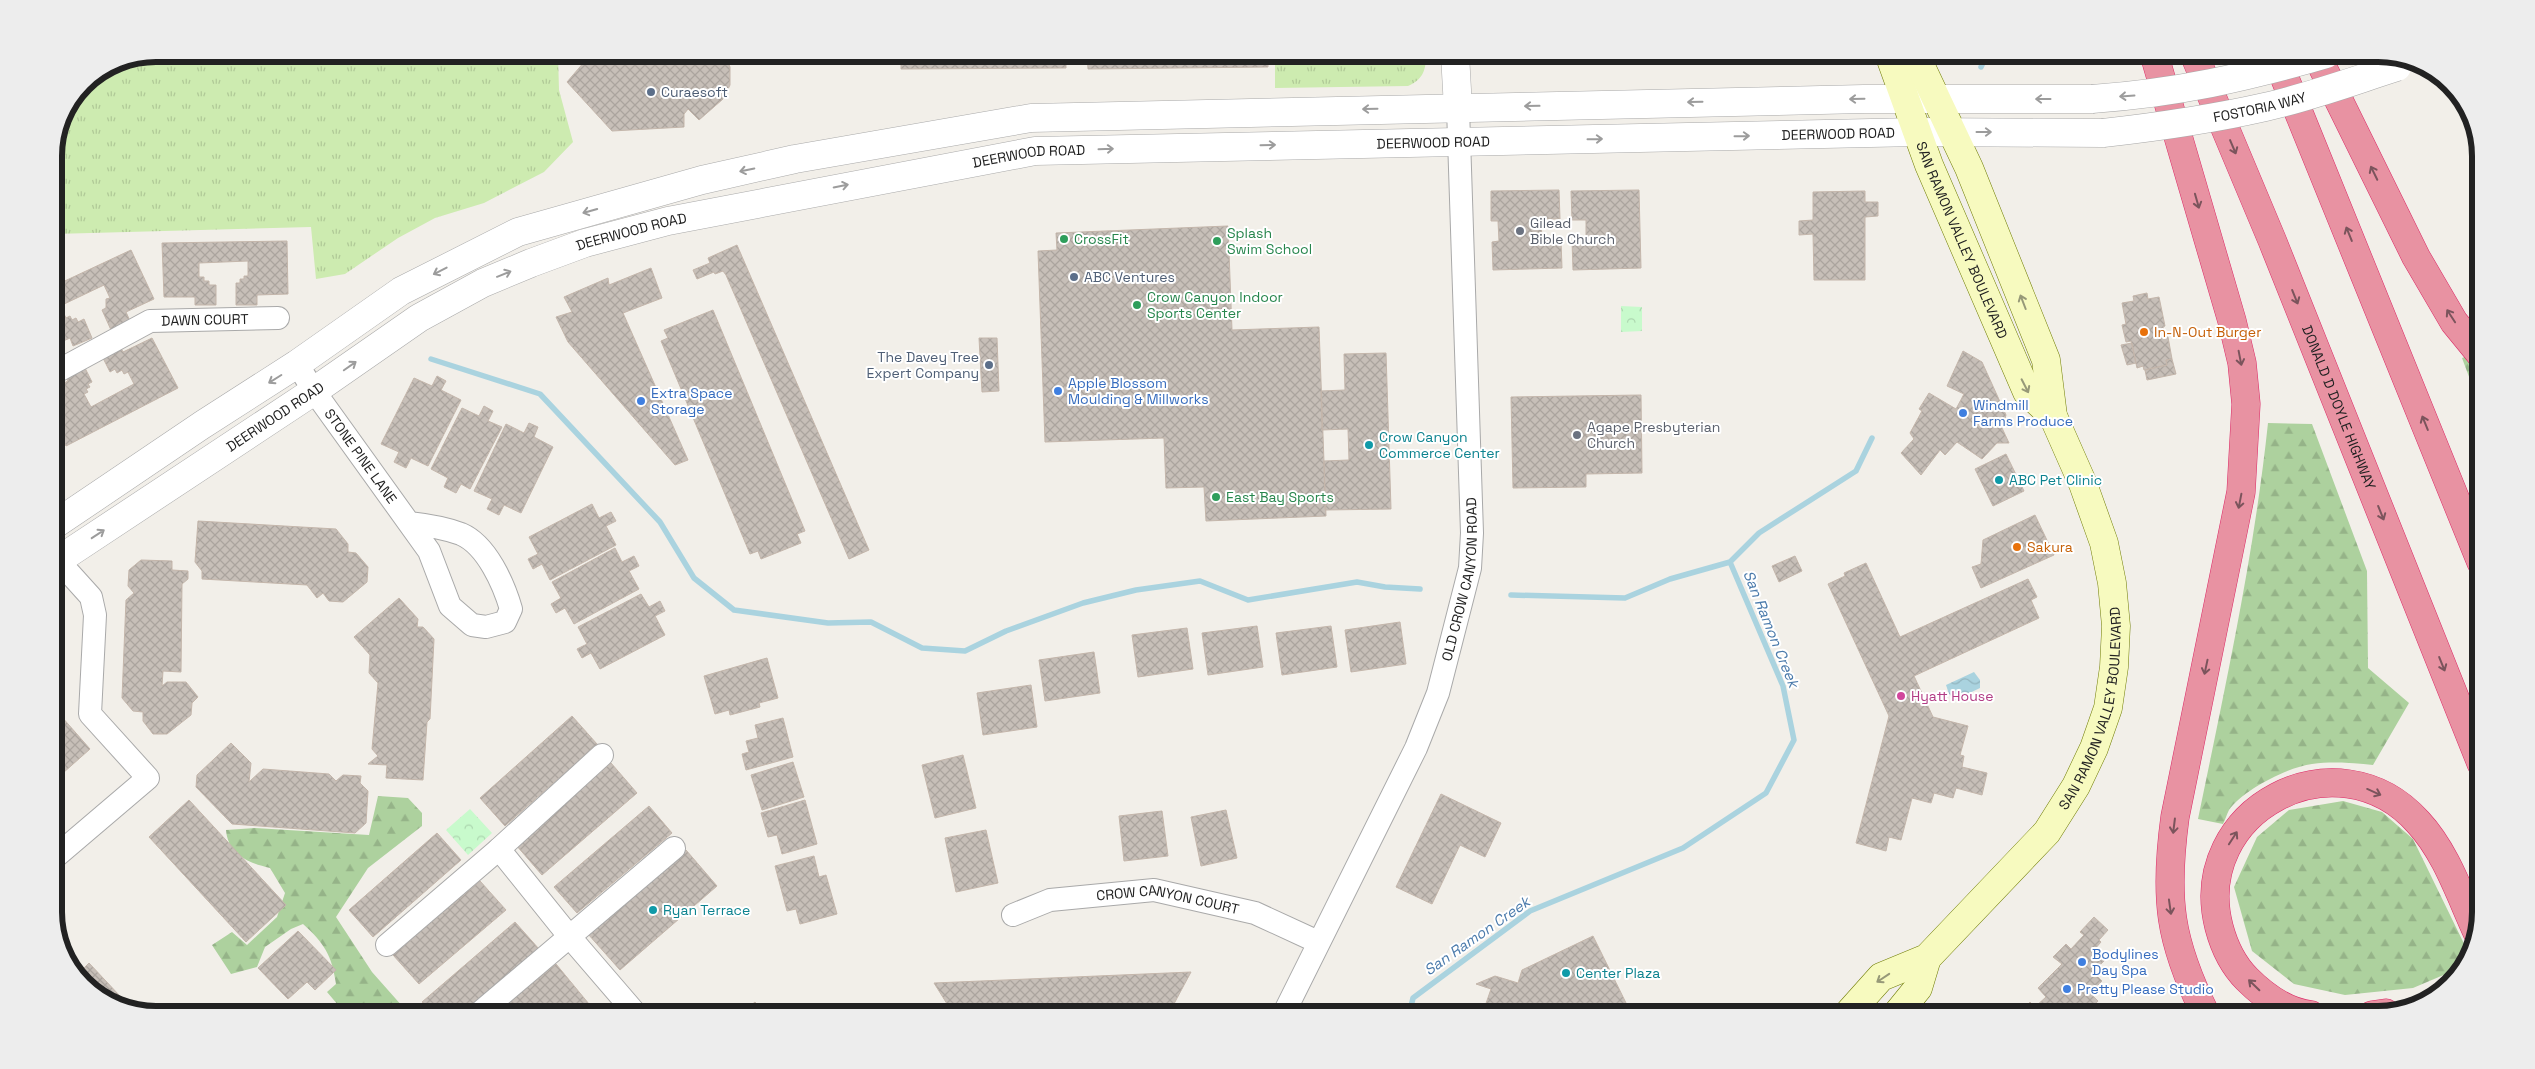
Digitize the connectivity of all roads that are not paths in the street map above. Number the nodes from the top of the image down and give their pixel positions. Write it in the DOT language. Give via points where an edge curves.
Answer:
graph roads {
  1 [pos="1455,62"];
  2 [pos="1892,62"];
  3 [pos="1918,62"];
  4 [pos="2156,62"];
  5 [pos="2197,62"];
  6 [pos="2278,62"];
  7 [pos="2298,62"];
  8 [pos="2320,62"];
  9 [pos="2400,65"];
  10 [pos="1934,98"];
  11 [pos="1906,99"];
  12 [pos="1458,108"];
  13 [pos="1917,132"];
  14 [pos="1951,132"];
  15 [pos="2103,133"];
  16 [pos="1458,141"];
  17 [pos="1983,291"];
  18 [pos="278,318"];
  19 [pos="2472,343"];
  20 [pos="2046,360"];
  21 [pos="298,364"];
  22 [pos="63,368"];
  23 [pos="314,391"];
  24 [pos="2053,416"];
  25 [pos="2444,468"];
  26 [pos="2472,506"];
  27 [pos="63,519"];
  28 [pos="409,523"];
  29 [pos="2472,539"];
  30 [pos="63,555"];
  31 [pos="63,568"];
  32 [pos="2472,740"];
  33 [pos="602,755"];
  34 [pos="674,848"];
  35 [pos="499,849"];
  36 [pos="63,850"];
  37 [pos="1013,915"];
  38 [pos="2472,921"];
  39 [pos="569,936"];
  40 [pos="1318,942"];
  41 [pos="387,945"];
  42 [pos="1927,958"];
  43 [pos="487,1006"];
  44 [pos="629,1006"];
  45 [pos="1287,1006"];
  46 [pos="1854,1006"];
  47 [pos="1903,1006"];
  48 [pos="2202,1006"];
  49 [pos="2283,1006"];
  1 -- 12 [label="street"];
  2 -- 11 [label="main road, SAN RAMON VALLEY BOULEVARD"];
  3 -- 10 [label="main road, SAN RAMON VALLEY BOULEVARD"];
  4 -- 48 [label="highway, one-way" via="2232,321 2242,363 2246,404 2241,492 2175,817 2170,859 2169,902 2176,943"];
  5 -- 32 [label="highway, DONALD D DOYLE HIGHWAY, one-way"];
  25 -- 6 [label="highway, one-way"];
  7 -- 10 [label="street, one-way, bridge" via="2201,87 2151,95"];
  19 -- 8 [label="highway, one-way" via="2454,322 2420,265"];
  9 -- 15 [label="street, FOSTORIA WAY, bridge" via="2266,107 2171,125"];
  10 -- 11 [label="street"];
  10 -- 14 [label="main road, SAN RAMON VALLEY BOULEVARD"];
  11 -- 12 [label="street, one-way"];
  11 -- 13 [label="main road, SAN RAMON VALLEY BOULEVARD"];
  12 -- 16 [label="street, OLD CROW CANYON ROAD"];
  12 -- 21 [label="street, one-way" via="1031,118 795,159 702,180 518,232 401,291"];
  13 -- 14 [label="street, DEERWOOD ROAD"];
  16 -- 13 [label="street, DEERWOOD ROAD, one-way"];
  13 -- 17 [label="main road, SAN RAMON VALLEY BOULEVARD"];
  14 -- 15 [label="street, DEERWOOD ROAD, one-way"];
  20 -- 14 [label="main road, SAN RAMON VALLEY BOULEVARD, one-way" via="2000,242"];
  23 -- 16 [label="street, DEERWOOD ROAD, one-way" via="419,318 483,283 585,243 668,221 1035,151"];
  16 -- 40 [label="street, OLD CROW CANYON ROAD" via="1472,533 1470,568 1438,693 1416,748"];
  17 -- 20 [label="main road" via="2005,310 2027,358 2032,363"];
  17 -- 24 [label="main road, SAN RAMON VALLEY BOULEVARD, one-way" via="2027,392"];
  18 -- 22 [label="street, DAWN COURT" via="150,321"];
  20 -- 24 [label="main road, SAN RAMON VALLEY BOULEVARD"];
  21 -- 23 [label="street, STONE PINE LANE"];
  21 -- 27 [label="street, one-way"];
  23 -- 28 [label="street, STONE PINE LANE"];
  30 -- 23 [label="street, DEERWOOD ROAD, one-way"];
  24 -- 42 [label="main road, SAN RAMON VALLEY BOULEVARD" via="2095,516 2112,583 2116,626 2108,708 2094,748 2059,816 2032,850"];
  25 -- 26 [label="highway"];
  25 -- 29 [label="highway"];
  28 -- 28 [label="street, STONE PINE LANE" via="463,535 484,552 504,585 511,609 504,622 486,627 472,625 450,606 429,550"];
  31 -- 36 [label="street" via="91,598 95,615 90,714 148,778"];
  33 -- 35 [label="street"];
  34 -- 39 [label="street"];
  35 -- 39 [label="street"];
  35 -- 41 [label="street"];
  37 -- 40 [label="street, CROW CANYON COURT" via="1050,900 1154,890 1255,913"];
  49 -- 38 [label="highway, one-way" via="2266,997 2239,971 2223,943 2216,914 2216,882 2225,851 2246,819 2272,798 2302,785 2335,782 2366,788 2396,802 2419,823 2441,855"];
  39 -- 43 [label="street"];
  39 -- 44 [label="street"];
  40 -- 45 [label="street, OLD CROW CANYON ROAD"];
  42 -- 46 [label="main road, SAN RAMON VALLEY BOULEVARD, one-way" via="1881,977"];
  42 -- 47 [label="main road, SAN RAMON VALLEY BOULEVARD" via="1918,988"];
}
